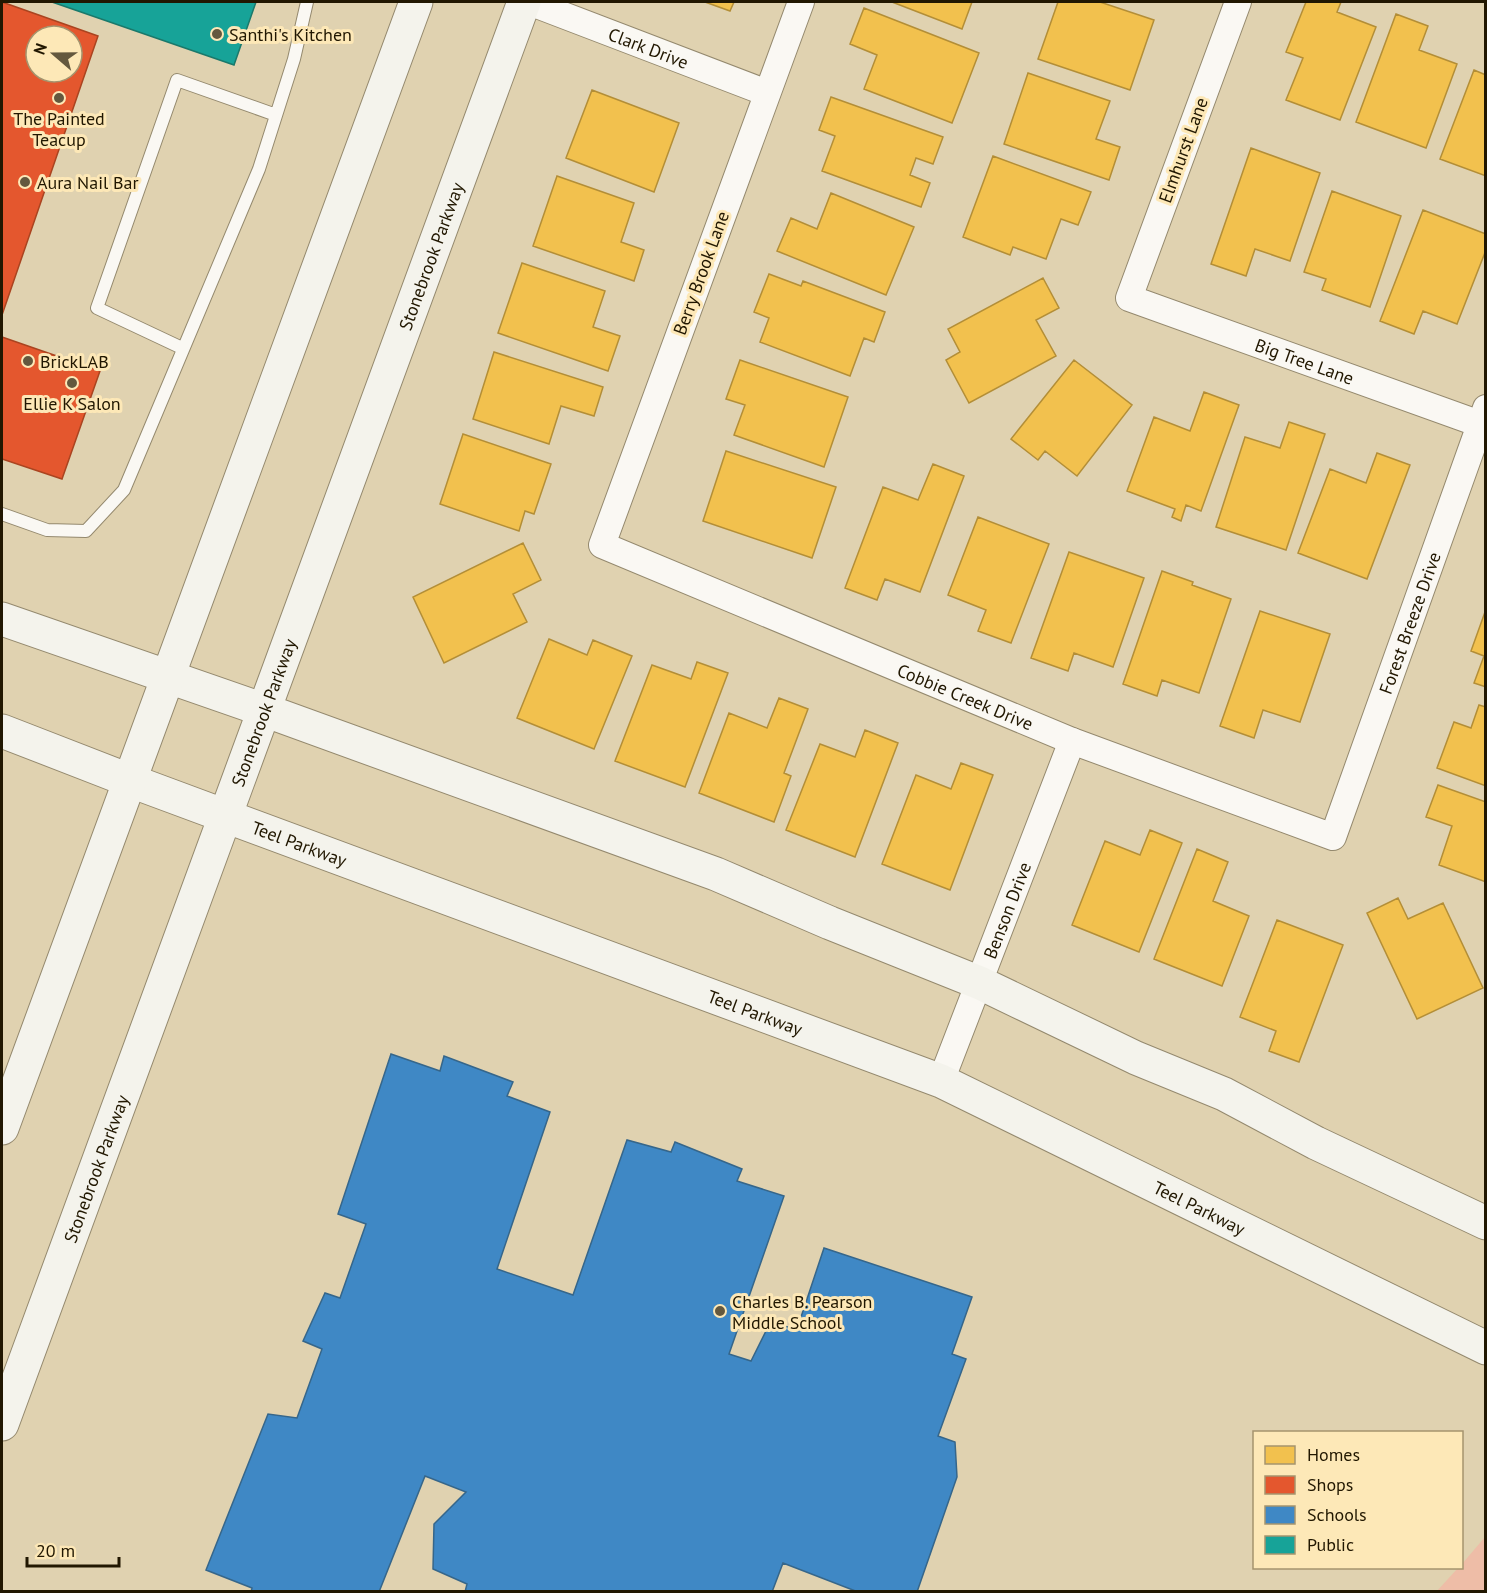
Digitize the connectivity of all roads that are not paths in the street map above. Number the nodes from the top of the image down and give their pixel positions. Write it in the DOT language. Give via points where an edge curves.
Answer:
graph roads {
  1 [pos="307,2"];
  2 [pos="416,2"];
  3 [pos="524,2"];
  4 [pos="529,2"];
  5 [pos="801,2"];
  6 [pos="1238,2"];
  7 [pos="767,93"];
  8 [pos="276,115"];
  9 [pos="1129,298"];
  10 [pos="182,348"];
  11 [pos="1483,416"];
  12 [pos="2,514"];
  13 [pos="602,545"];
  14 [pos="2,619"];
  15 [pos="168,676"];
  16 [pos="264,710"];
  17 [pos="2,731"];
  18 [pos="1072,741"];
  19 [pos="130,781"];
  20 [pos="225,816"];
  21 [pos="1333,837"];
  22 [pos="980,982"];
  23 [pos="941,1081"];
  24 [pos="2,1128"];
  25 [pos="1485,1223"];
  26 [pos="1485,1348"];
  27 [pos="2,1424"];
  1 -- 8 [label="lane"];
  2 -- 15 [label="main road"];
  3 -- 16 [label="main road, Stonebrook Parkway"];
  4 -- 7 [label="street, Clark Drive"];
  5 -- 7 [label="street, Berry Brook Lane"];
  6 -- 9 [label="street, Elmhurst Lane"];
  7 -- 13 [label="street, Berry Brook Lane"];
  8 -- 10 [label="lane" via="259,169"];
  8 -- 10 [label="lane" via="177,80 97,308"];
  9 -- 11 [label="street, Big Tree Lane"];
  10 -- 12 [label="lane" via="124,490 86,531 47,530"];
  11 -- 21 [label="street, Forest Breeze Drive"];
  13 -- 18 [label="street, Cobbie Creek Drive"];
  14 -- 15 [label="main road"];
  15 -- 16 [label="main road"];
  15 -- 19 [label="main road"];
  16 -- 20 [label="main road, Stonebrook Parkway"];
  16 -- 22 [label="main road" via="716,874"];
  17 -- 19 [label="main road, Teel Parkway"];
  18 -- 21 [label="street, Cobbie Creek Drive"];
  18 -- 22 [label="street, Benson Drive"];
  19 -- 20 [label="main road, Teel Parkway"];
  19 -- 24 [label="main road"];
  20 -- 23 [label="main road, Teel Parkway"];
  20 -- 27 [label="main road, Stonebrook Parkway"];
  22 -- 23 [label="street, Benson Drive"];
  22 -- 25 [label="main road" via="1136,1058 1224,1095"];
  23 -- 26 [label="main road, Teel Parkway"];
}
